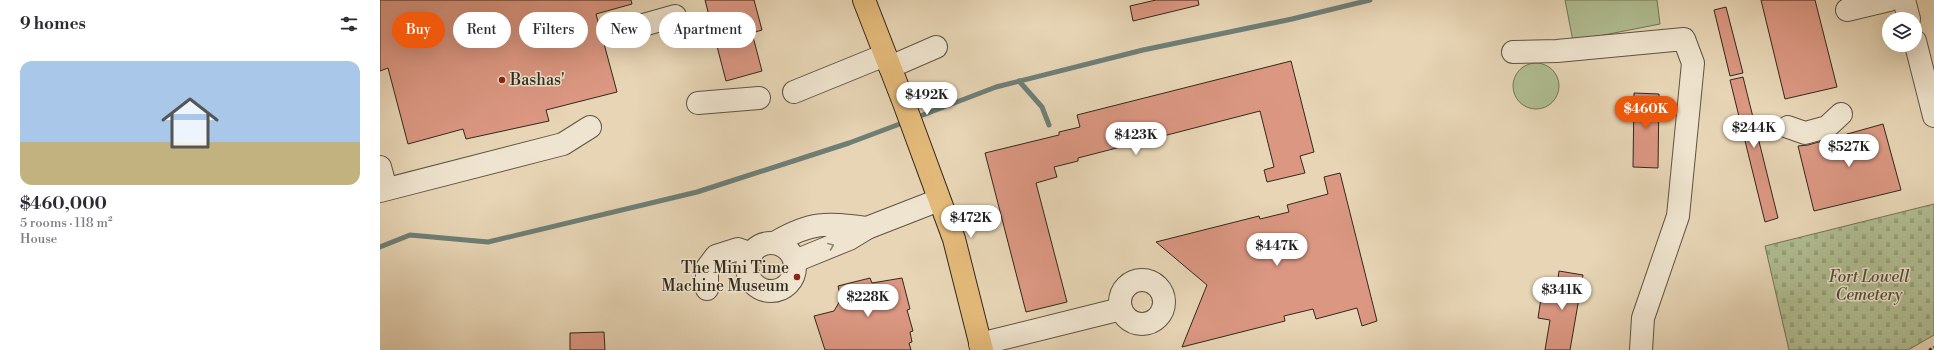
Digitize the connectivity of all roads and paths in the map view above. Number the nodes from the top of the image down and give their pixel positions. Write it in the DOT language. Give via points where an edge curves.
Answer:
graph roads {
  1 [pos="864,0"];
  2 [pos="1889,0"];
  3 [pos="1904,0"];
  4 [pos="1847,10"];
  5 [pos="1907,12"];
  6 [pos="936,47"];
  7 [pos="1513,52"];
  8 [pos="1918,52"];
  9 [pos="887,61"];
  10 [pos="794,92"];
  11 [pos="759,98"];
  12 [pos="698,103"];
  13 [pos="1840,114"];
  14 [pos="1934,116"];
  15 [pos="1788,126"];
  16 [pos="590,127"];
  17 [pos="380,167"];
  18 [pos="383,190"];
  19 [pos="940,200"];
  20 [pos="867,228"];
  21 [pos="776,242"];
  22 [pos="752,254"];
  23 [pos="795,261"];
  24 [pos="708,289"];
  25 [pos="1121,309"];
  26 [pos="981,347"];
  27 [pos="1934,347"];
  28 [pos="1641,350"];
  29 [pos="1929,350"];
  1 -- 9 [label="main road"];
  2 -- 4 [label="street"];
  3 -- 5 [label="street"];
  6 -- 9 [label="street"];
  7 -- 28 [label="street" via="1556,51 1684,39 1693,63 1678,216 1643,318"];
  8 -- 14 [label="street"];
  9 -- 10 [label="street"];
  9 -- 19 [label="main road"];
  11 -- 12 [label="street"];
  13 -- 15 [label="street" via="1827,127 1805,133"];
  16 -- 18 [label="street" via="563,144"];
  17 -- 18 [label="street"];
  19 -- 20 [label="street"];
  19 -- 26 [label="main road" via="954,239"];
  20 -- 21 [label="street" via="838,224 812,225"];
  23 -- 20 [label="street, one-way" via="850,239"];
  21 -- 22 [label="street" via="755,249"];
  21 -- 23 [label="street" via="791,253"];
  22 -- 23 [label="street" via="748,259 748,273 754,285 764,290 784,288 792,280"];
  22 -- 24 [label="street" via="738,249 716,256 707,268"];
  25 -- 26 [label="street"];
  27 -- 29 [label="path"];
}
